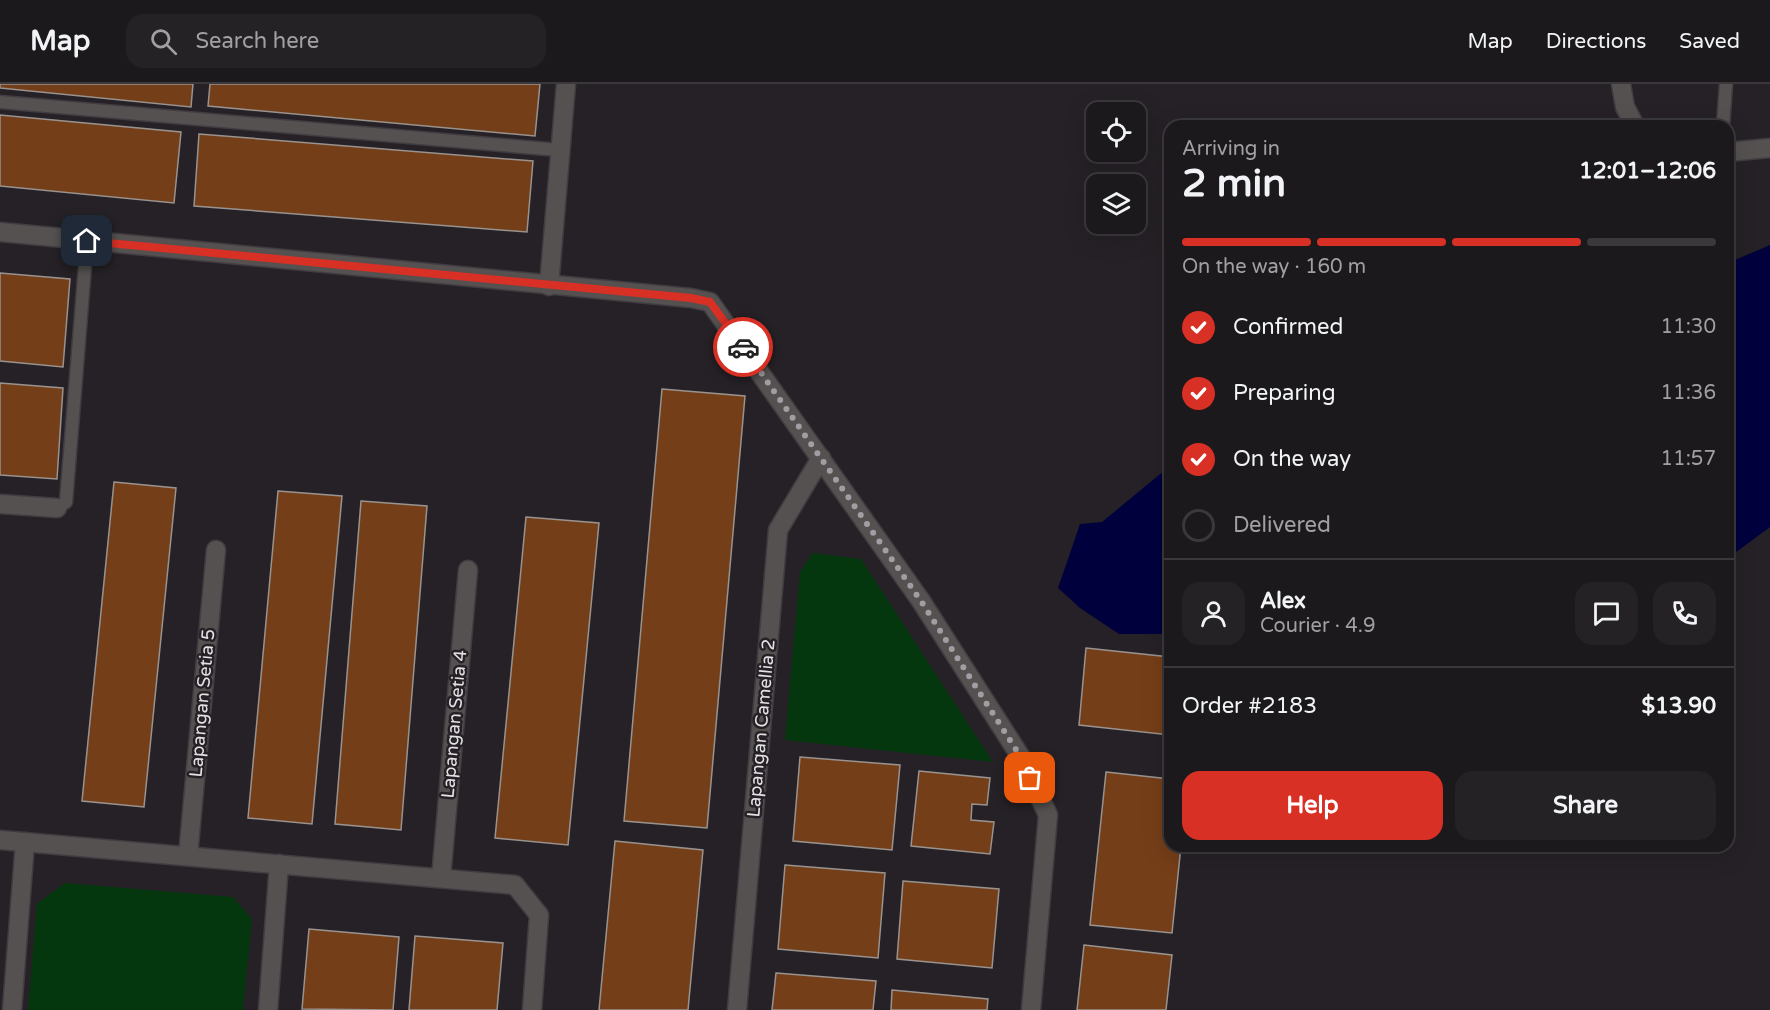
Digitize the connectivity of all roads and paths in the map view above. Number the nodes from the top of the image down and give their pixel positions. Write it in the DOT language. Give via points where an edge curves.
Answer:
graph roads {
  1 [pos="566,84"];
  2 [pos="1621,84"];
  3 [pos="1726,84"];
  4 [pos="0,102"];
  5 [pos="1632,120"];
  6 [pos="1723,120"];
  7 [pos="1770,148"];
  8 [pos="560,150"];
  9 [pos="1734,151"];
  10 [pos="0,232"];
  11 [pos="87,241"];
  12 [pos="549,286"];
  13 [pos="821,458"];
  14 [pos="0,504"];
  15 [pos="57,508"];
  16 [pos="216,550"];
  17 [pos="468,570"];
  18 [pos="0,840"];
  19 [pos="25,842"];
  20 [pos="188,856"];
  21 [pos="279,864"];
  22 [pos="441,878"];
  23 [pos="12,1010"];
  24 [pos="268,1010"];
  25 [pos="532,1010"];
  26 [pos="737,1010"];
  27 [pos="1031,1010"];
  1 -- 8 [label="street"];
  2 -- 5 [label="street"];
  3 -- 6 [label="lane"];
  4 -- 8 [label="lane"];
  7 -- 9 [label="street"];
  8 -- 12 [label="street"];
  10 -- 11 [label="street"];
  11 -- 12 [label="street"];
  11 -- 15 [label="lane" via="66,502"];
  12 -- 13 [label="street" via="710,302"];
  13 -- 26 [label="street, Lapangan Camellia 2" via="778,530"];
  13 -- 27 [label="street" via="921,601 1015,750 1047,815"];
  14 -- 15 [label="street"];
  16 -- 20 [label="street, Lapangan Setia 5"];
  17 -- 22 [label="street, Lapangan Setia 4"];
  18 -- 19 [label="street"];
  19 -- 20 [label="street"];
  19 -- 23 [label="street"];
  20 -- 21 [label="street"];
  21 -- 22 [label="street"];
  21 -- 24 [label="street"];
  22 -- 25 [label="street" via="515,885 539,915"];
}
